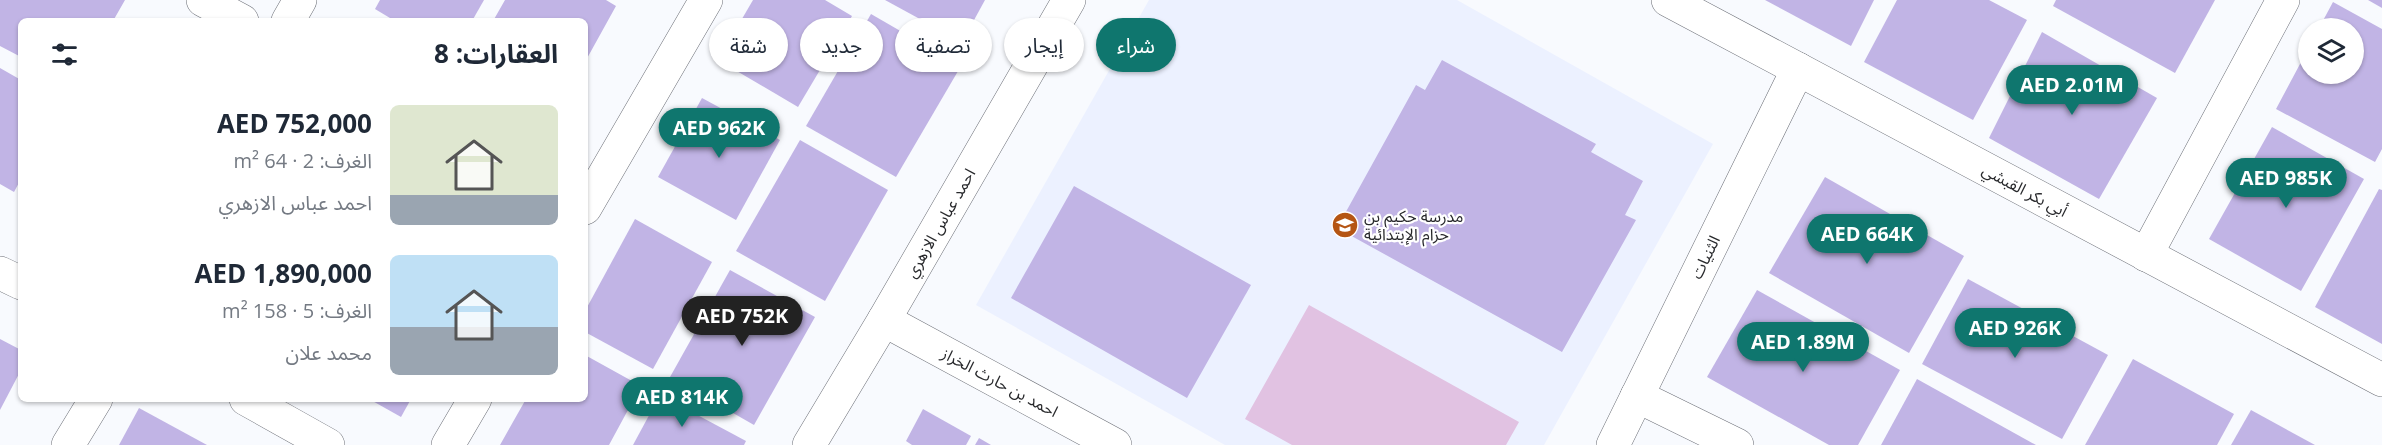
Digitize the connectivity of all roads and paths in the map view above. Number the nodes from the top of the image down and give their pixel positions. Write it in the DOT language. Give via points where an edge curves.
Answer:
graph roads {
  1 [pos="203,0"];
  2 [pos="300,0"];
  3 [pos="706,0"];
  4 [pos="1068,0"];
  5 [pos="1668,0"];
  6 [pos="2283,0"];
  7 [pos="236,18"];
  8 [pos="290,18"];
  9 [pos="1798,69"];
  10 [pos="588,202"];
  11 [pos="2146,255"];
  12 [pos="0,273"];
  13 [pos="18,282"];
  14 [pos="884,320"];
  15 [pos="2382,380"];
  16 [pos="1637,396"];
  17 [pos="94,402"];
  18 [pos="251,402"];
  19 [pos="473,402"];
  20 [pos="68,445"];
  21 [pos="328,445"];
  22 [pos="448,445"];
  23 [pos="808,445"];
  24 [pos="1116,445"];
  25 [pos="1613,445"];
  26 [pos="1737,445"];
  1 -- 7 [label="street"];
  2 -- 8 [label="street"];
  3 -- 10 [label="street"];
  4 -- 14 [label="street, احمد عباس الازهري"];
  5 -- 9 [label="street, أبي بكر القبشي"];
  6 -- 11 [label="street"];
  9 -- 11 [label="street, أبي بكر القبشي"];
  9 -- 16 [label="street, الثنيات"];
  11 -- 15 [label="street, أبي بكر القبشي"];
  12 -- 13 [label="street"];
  14 -- 23 [label="street, احمد عباس الازهري"];
  14 -- 24 [label="street, احمد بن حارث الخراز"];
  16 -- 25 [label="street, الثنيات"];
  16 -- 26 [label="street"];
  17 -- 20 [label="street"];
  18 -- 21 [label="street"];
  19 -- 22 [label="street"];
}
